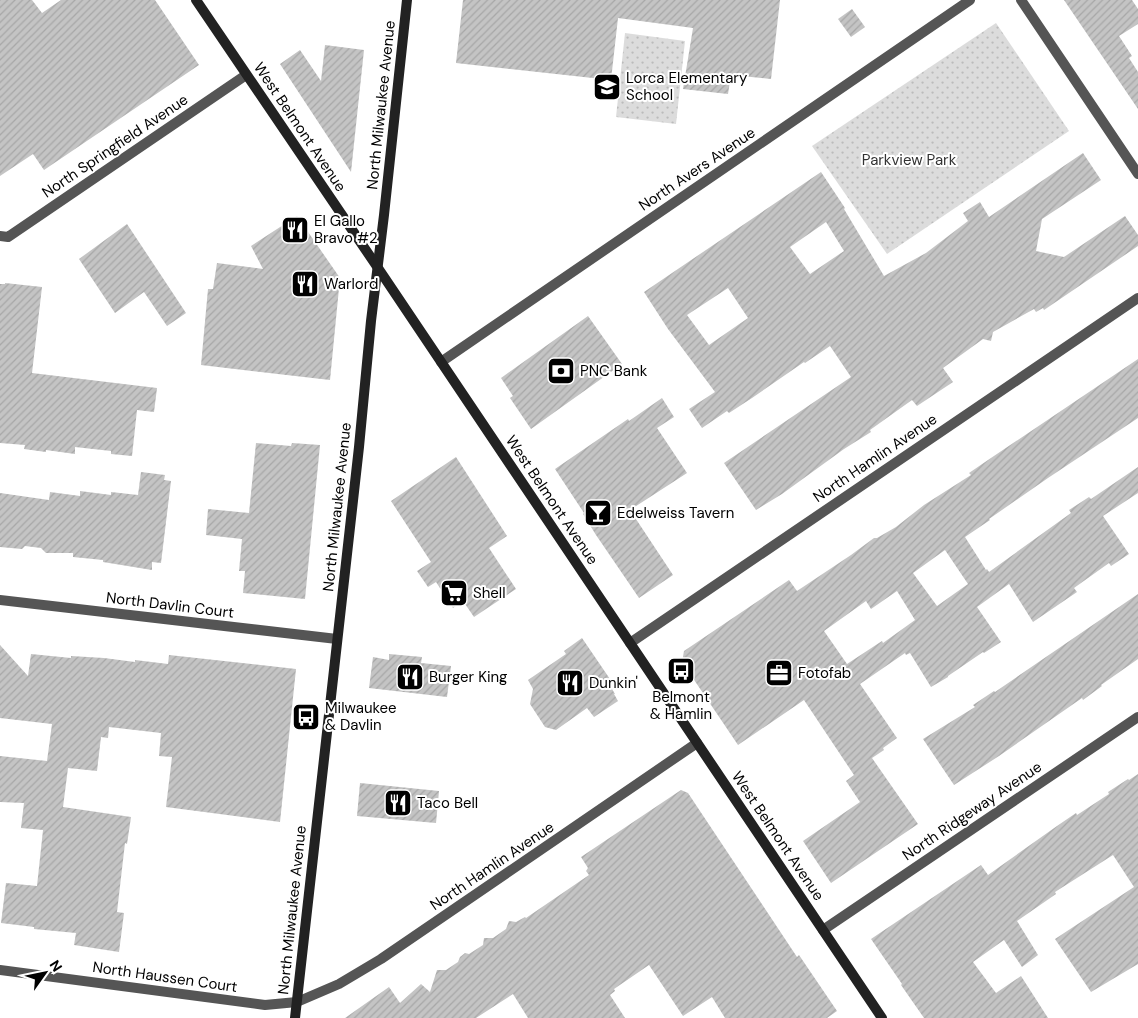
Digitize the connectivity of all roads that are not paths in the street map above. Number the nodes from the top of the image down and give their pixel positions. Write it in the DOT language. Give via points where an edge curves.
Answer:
graph roads {
  1 [pos="196,0"];
  2 [pos="407,0"];
  3 [pos="970,0"];
  4 [pos="1021,0"];
  5 [pos="246,75"];
  6 [pos="1138,174"];
  7 [pos="0,236"];
  8 [pos="378,268"];
  9 [pos="1138,298"];
  10 [pos="441,362"];
  11 [pos="0,600"];
  12 [pos="337,639"];
  13 [pos="630,643"];
  14 [pos="1138,717"];
  15 [pos="697,743"];
  16 [pos="823,930"];
  17 [pos="0,970"];
  18 [pos="297,1002"];
  19 [pos="295,1018"];
  20 [pos="881,1018"];
  1 -- 5 [label="main road, West Belmont Avenue"];
  2 -- 8 [label="main road, North Milwaukee Avenue"];
  3 -- 10 [label="street, North Avers Avenue"];
  4 -- 6 [label="street"];
  5 -- 7 [label="street, North Springfield Avenue" via="8,237"];
  5 -- 8 [label="main road, West Belmont Avenue"];
  8 -- 10 [label="main road, West Belmont Avenue"];
  8 -- 12 [label="main road, North Milwaukee Avenue"];
  9 -- 13 [label="street, North Hamlin Avenue"];
  10 -- 13 [label="main road, West Belmont Avenue"];
  11 -- 12 [label="street, North Davlin Court"];
  12 -- 18 [label="main road, North Milwaukee Avenue"];
  13 -- 15 [label="main road, West Belmont Avenue"];
  14 -- 16 [label="street, North Ridgeway Avenue"];
  15 -- 16 [label="main road, West Belmont Avenue"];
  15 -- 18 [label="street, North Hamlin Avenue" via="381,960 339,984"];
  16 -- 20 [label="main road, West Belmont Avenue"];
  17 -- 18 [label="street, North Haussen Court" via="264,1005"];
  18 -- 19 [label="main road, North Milwaukee Avenue"];
}
